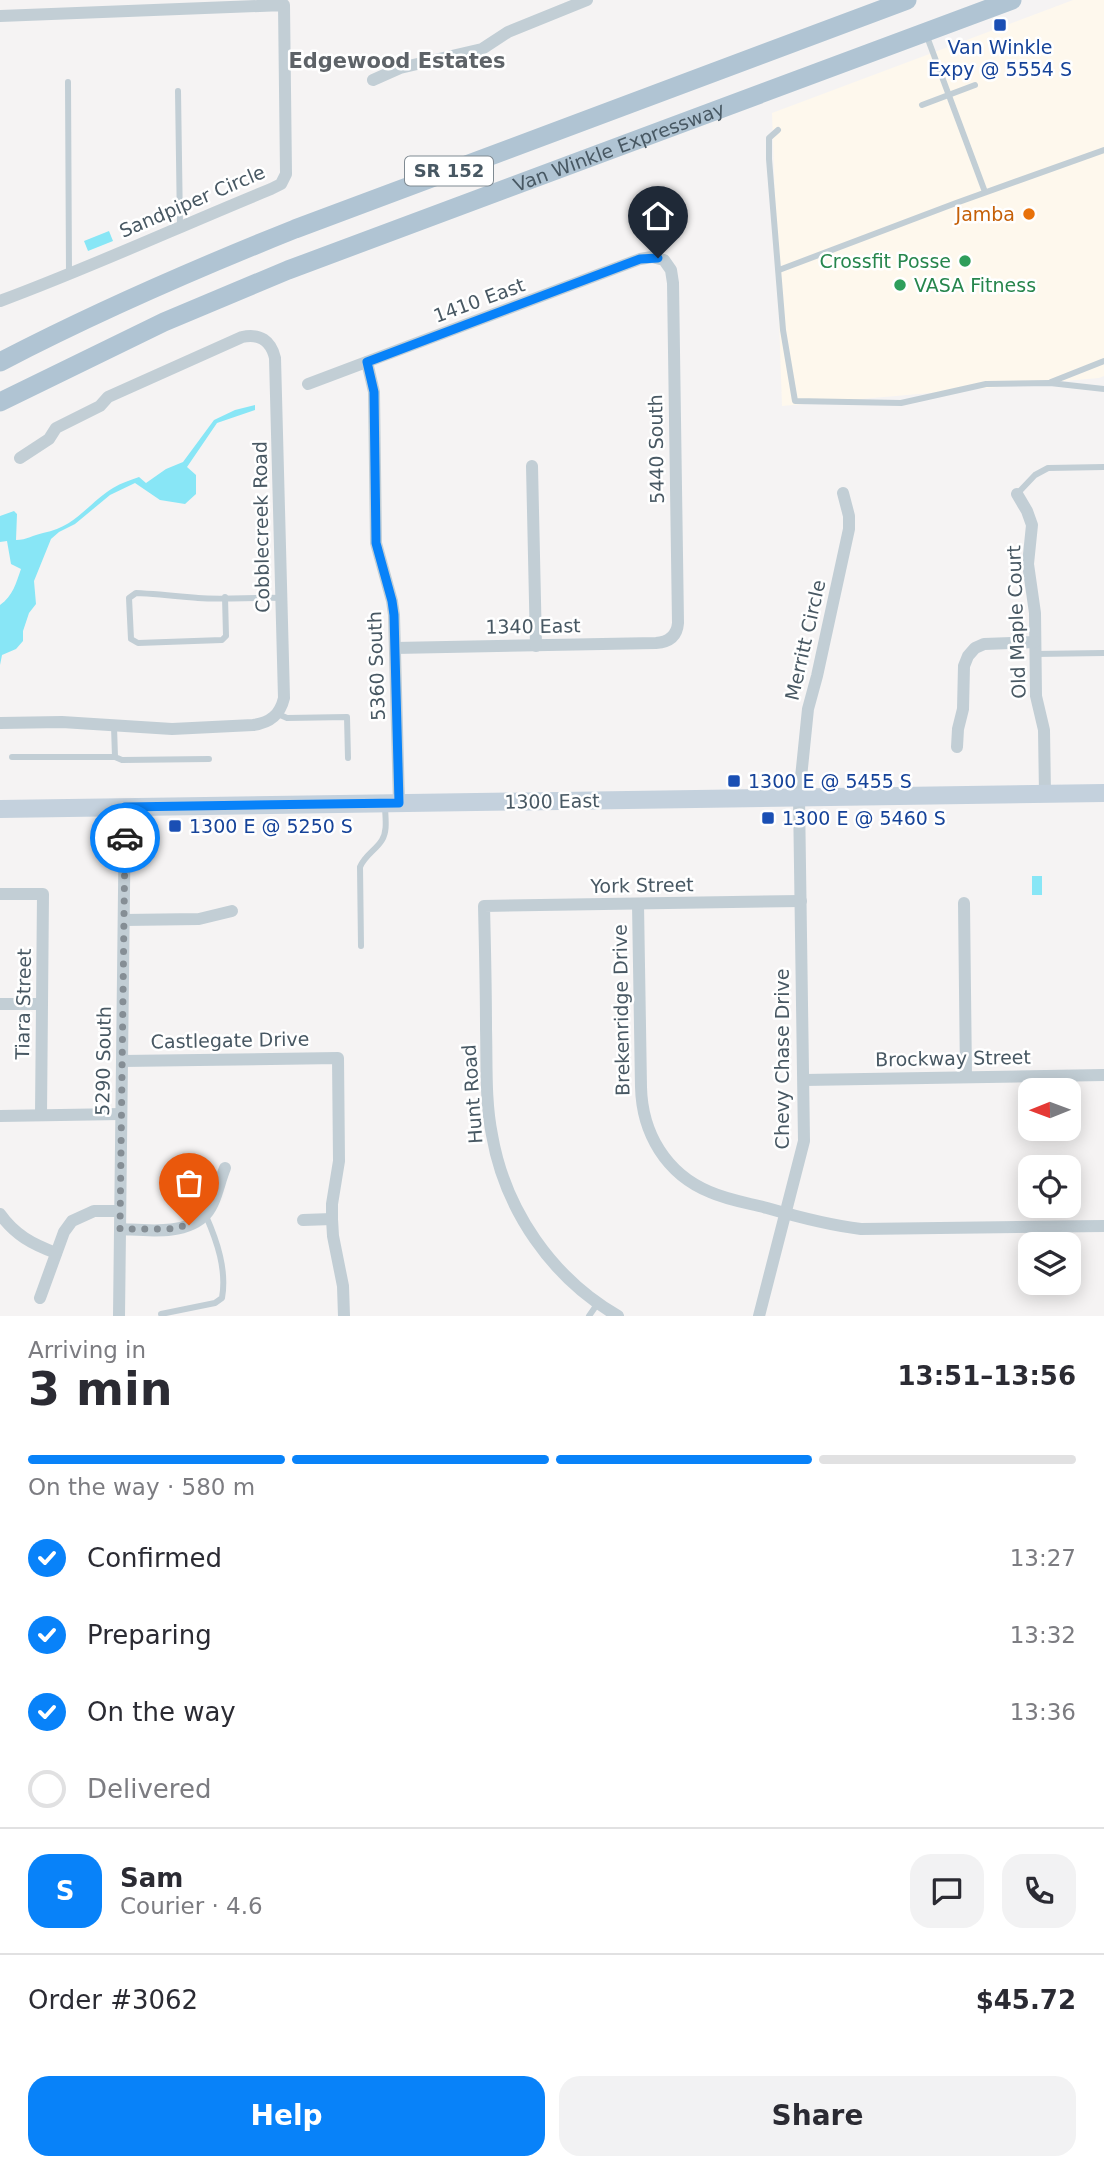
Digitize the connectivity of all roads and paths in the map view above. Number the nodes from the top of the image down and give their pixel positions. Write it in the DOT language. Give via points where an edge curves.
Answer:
graph roads {
  1 [pos="587,0"];
  2 [pos="907,0"];
  3 [pos="1012,0"];
  4 [pos="0,16"];
  5 [pos="925,32"];
  6 [pos="373,80"];
  7 [pos="68,82"];
  8 [pos="975,85"];
  9 [pos="178,91"];
  10 [pos="948,95"];
  11 [pos="922,105"];
  12 [pos="778,130"];
  13 [pos="1104,150"];
  14 [pos="985,192"];
  15 [pos="180,226"];
  16 [pos="664,260"];
  17 [pos="779,270"];
  18 [pos="69,275"];
  19 [pos="0,301"];
  20 [pos="1104,360"];
  21 [pos="0,362"];
  22 [pos="367,362"];
  23 [pos="1050,383"];
  24 [pos="308,384"];
  25 [pos="1104,389"];
  26 [pos="0,402"];
  27 [pos="20,458"];
  28 [pos="532,466"];
  29 [pos="1104,467"];
  30 [pos="843,493"];
  31 [pos="1017,494"];
  32 [pos="225,597"];
  33 [pos="282,598"];
  34 [pos="671,638"];
  35 [pos="536,646"];
  36 [pos="395,648"];
  37 [pos="1035,648"];
  38 [pos="1104,653"];
  39 [pos="278,714"];
  40 [pos="0,723"];
  41 [pos="114,726"];
  42 [pos="957,747"];
  43 [pos="12,757"];
  44 [pos="114,757"];
  45 [pos="348,758"];
  46 [pos="208,759"];
  47 [pos="1104,793"];
  48 [pos="1045,794"];
  49 [pos="799,797"];
  50 [pos="392,803"];
  51 [pos="125,807"];
  52 [pos="0,809"];
  53 [pos="0,894"];
  54 [pos="801,901"];
  55 [pos="964,903"];
  56 [pos="638,904"];
  57 [pos="484,906"];
  58 [pos="232,911"];
  59 [pos="124,920"];
  60 [pos="361,946"];
  61 [pos="0,1004"];
  62 [pos="42,1004"];
  63 [pos="122,1061"];
  64 [pos="1104,1074"];
  65 [pos="967,1077"];
  66 [pos="804,1080"];
  67 [pos="121,1114"];
  68 [pos="0,1115"];
  69 [pos="41,1115"];
  70 [pos="225,1168"];
  71 [pos="120,1211"];
  72 [pos="0,1214"];
  73 [pos="206,1214"];
  74 [pos="786,1214"];
  75 [pos="332,1219"];
  76 [pos="303,1220"];
  77 [pos="1104,1226"];
  78 [pos="120,1229"];
  79 [pos="56,1253"];
  80 [pos="40,1298"];
  81 [pos="598,1304"];
  82 [pos="161,1314"];
  83 [pos="119,1316"];
  84 [pos="344,1316"];
  85 [pos="589,1316"];
  86 [pos="618,1316"];
  87 [pos="759,1316"];
  1 -- 6 [label="street" via="508,32 482,50 400,68"];
  2 -- 21 [label="main road, Van Winkle Expressway / SR 152" via="283,233 121,302"];
  3 -- 5 [label="main road, Van Winkle Expressway / SR 152"];
  4 -- 15 [label="street, Sandpiper Circle" via="284,5 284,179 271,189"];
  5 -- 10 [label="lane"];
  5 -- 26 [label="main road, Van Winkle Expressway / SR 152" via="288,270 164,322"];
  7 -- 18 [label="lane"];
  8 -- 10 [label="lane"];
  9 -- 15 [label="lane"];
  10 -- 11 [label="lane"];
  10 -- 14 [label="lane"];
  12 -- 17 [label="lane" via="769,138 769,159"];
  13 -- 14 [label="lane"];
  14 -- 17 [label="lane"];
  15 -- 18 [label="street, Sandpiper Circle"];
  16 -- 22 [label="street, 1410 East" via="640,259"];
  16 -- 34 [label="street, 5440 South" via="673,283 678,623"];
  17 -- 23 [label="lane" via="795,401 901,403 986,384"];
  18 -- 19 [label="street, Sandpiper Circle"];
  20 -- 23 [label="lane"];
  22 -- 24 [label="street, 1410 East"];
  22 -- 36 [label="street, 5360 South" via="374,392 376,543 392,601"];
  23 -- 25 [label="lane"];
  27 -- 33 [label="street, Cobblecreek Road" via="49,439 56,428 100,406 108,397 242,337 264,339 275,358"];
  28 -- 35 [label="street"];
  29 -- 31 [label="lane" via="1048,468"];
  30 -- 49 [label="street, Merritt Circle" via="849,529 808,709"];
  31 -- 37 [label="street, Old Maple Court" via="1032,524 1028,564"];
  32 -- 32 [label="lane" via="136,593 129,598 131,639 138,643 222,640 226,636"];
  32 -- 33 [label="lane"];
  33 -- 39 [label="street, Cobblecreek Road" via="284,698"];
  34 -- 35 [label="street, 1340 East" via="656,643"];
  35 -- 36 [label="street, 1340 East"];
  36 -- 50 [label="street, 5360 South"];
  37 -- 38 [label="lane"];
  37 -- 42 [label="street" via="989,643 968,656"];
  37 -- 48 [label="street, Old Maple Court" via="1036,696 1044,726"];
  39 -- 41 [label="street" via="253,725"];
  39 -- 45 [label="lane" via="287,718 347,717"];
  40 -- 41 [label="street"];
  41 -- 44 [label="lane"];
  43 -- 44 [label="lane"];
  44 -- 46 [label="lane"];
  47 -- 48 [label="main road, 1300 East"];
  48 -- 49 [label="main road, 1300 East"];
  49 -- 50 [label="main road, 1300 East"];
  49 -- 54 [label="street, Chevy Chase Drive"];
  50 -- 51 [label="main road, 1300 East"];
  50 -- 60 [label="lane" via="382,842 360,867"];
  51 -- 52 [label="main road, 1300 East"];
  51 -- 59 [label="street, 5290 South"];
  53 -- 62 [label="street, Tiara Street" via="43,894"];
  54 -- 56 [label="street, York Street"];
  54 -- 66 [label="street, Chevy Chase Drive"];
  55 -- 65 [label="street"];
  56 -- 57 [label="street, York Street"];
  56 -- 74 [label="street, Brekenridge Drive" via="641,1099 650,1135 671,1166 701,1188"];
  57 -- 81 [label="street, Hunt Road" via="488,1095 495,1152 515,1206 537,1242"];
  58 -- 59 [label="street" via="199,919"];
  59 -- 63 [label="street, 5290 South"];
  61 -- 62 [label="street"];
  62 -- 69 [label="street, Tiara Street"];
  63 -- 67 [label="street, 5290 South"];
  63 -- 75 [label="street, Castlegate Drive" via="338,1058 339,1152"];
  64 -- 65 [label="street, Brockway Street"];
  65 -- 66 [label="street, Brockway Street"];
  66 -- 74 [label="street, Chevy Chase Drive" via="804,1141"];
  67 -- 69 [label="street"];
  67 -- 71 [label="street, 5290 South"];
  68 -- 69 [label="street"];
  70 -- 73 [label="street"];
  71 -- 78 [label="street, 5290 South"];
  71 -- 79 [label="street" via="94,1211 77,1217 68,1225"];
  72 -- 79 [label="street" via="22,1238"];
  73 -- 78 [label="street" via="174,1229"];
  73 -- 82 [label="lane" via="223,1274 222,1298"];
  74 -- 77 [label="street, Brekenridge Drive" via="881,1230"];
  74 -- 87 [label="street, Chevy Chase Drive"];
  75 -- 76 [label="street"];
  75 -- 84 [label="street"];
  78 -- 83 [label="street, 5290 South"];
  79 -- 80 [label="street"];
  81 -- 85 [label="lane"];
  81 -- 86 [label="street, Hunt Road"];
}
